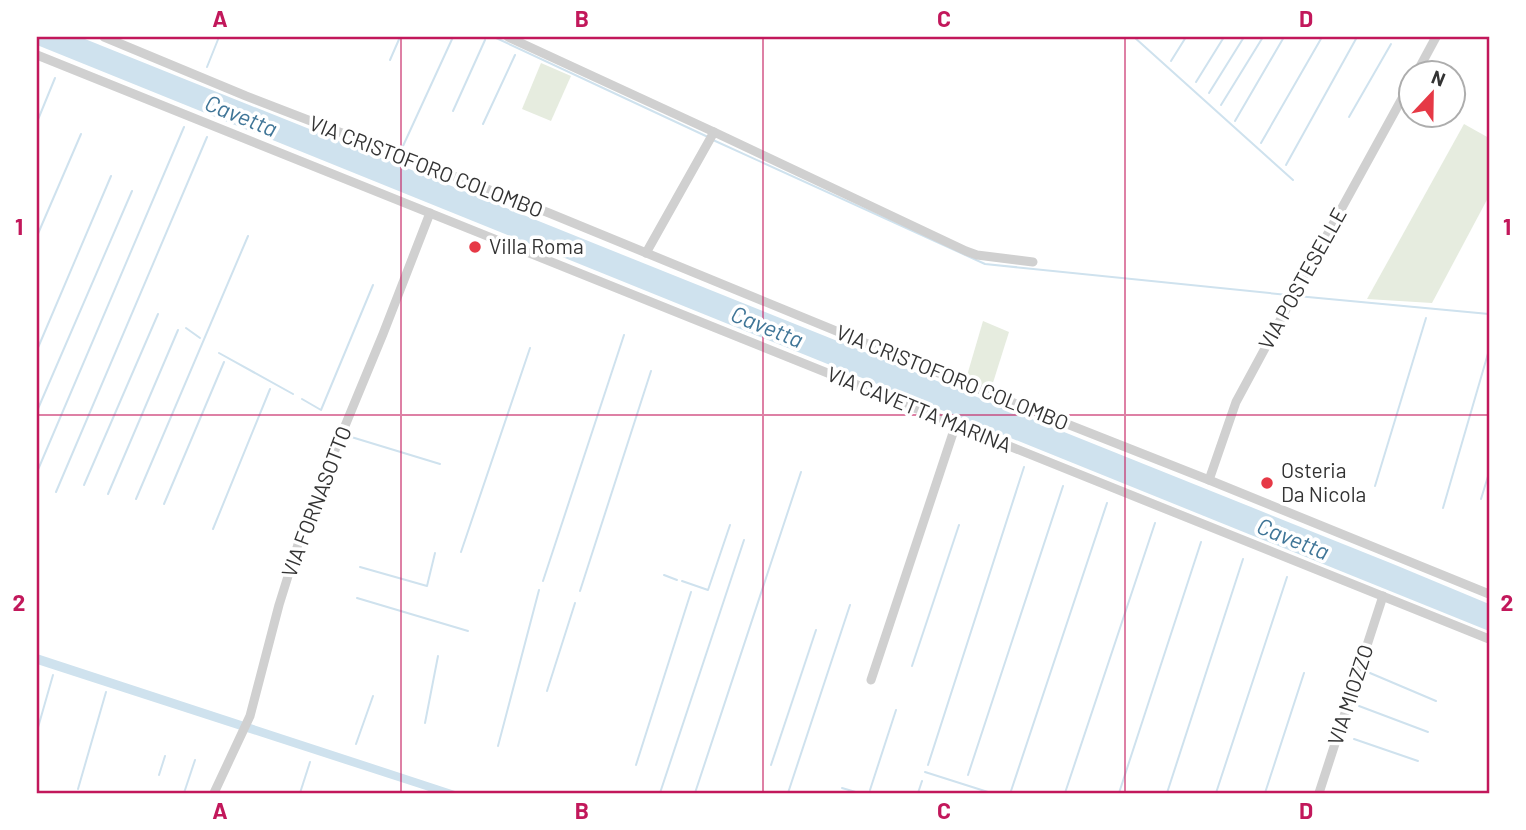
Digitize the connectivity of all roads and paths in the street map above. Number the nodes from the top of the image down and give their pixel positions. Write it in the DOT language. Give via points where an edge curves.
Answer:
graph roads {
  1 [pos="104,37"];
  2 [pos="508,37"];
  3 [pos="1436,37"];
  4 [pos="37,55"];
  5 [pos="1424,60"];
  6 [pos="1396,109"];
  7 [pos="712,136"];
  8 [pos="430,213"];
  9 [pos="646,253"];
  10 [pos="1033,262"];
  11 [pos="956,424"];
  12 [pos="1209,480"];
  13 [pos="1489,594"];
  14 [pos="1383,596"];
  15 [pos="1489,639"];
  16 [pos="871,680"];
  17 [pos="214,793"];
  18 [pos="1319,793"];
  1 -- 9 [label="street, VIA CRISTOFORO COLOMBO"];
  2 -- 7 [label="street"];
  3 -- 5 [label="street"];
  4 -- 8 [label="street, VIA CAVETTA MARINA"];
  6 -- 12 [label="street, VIA POSTESELLE" via="1236,402"];
  7 -- 9 [label="street"];
  7 -- 10 [label="street" via="966,251"];
  8 -- 11 [label="street, VIA CAVETTA MARINA"];
  8 -- 17 [label="street, VIA FORNASOTTO" via="304,525 250,718"];
  9 -- 12 [label="street, VIA CRISTOFORO COLOMBO"];
  11 -- 14 [label="street, VIA CAVETTA MARINA"];
  11 -- 16 [label="street"];
  12 -- 13 [label="street, VIA CRISTOFORO COLOMBO"];
  14 -- 15 [label="street, VIA CAVETTA MARINA"];
  14 -- 18 [label="street, VIA MIOZZO"];
}
